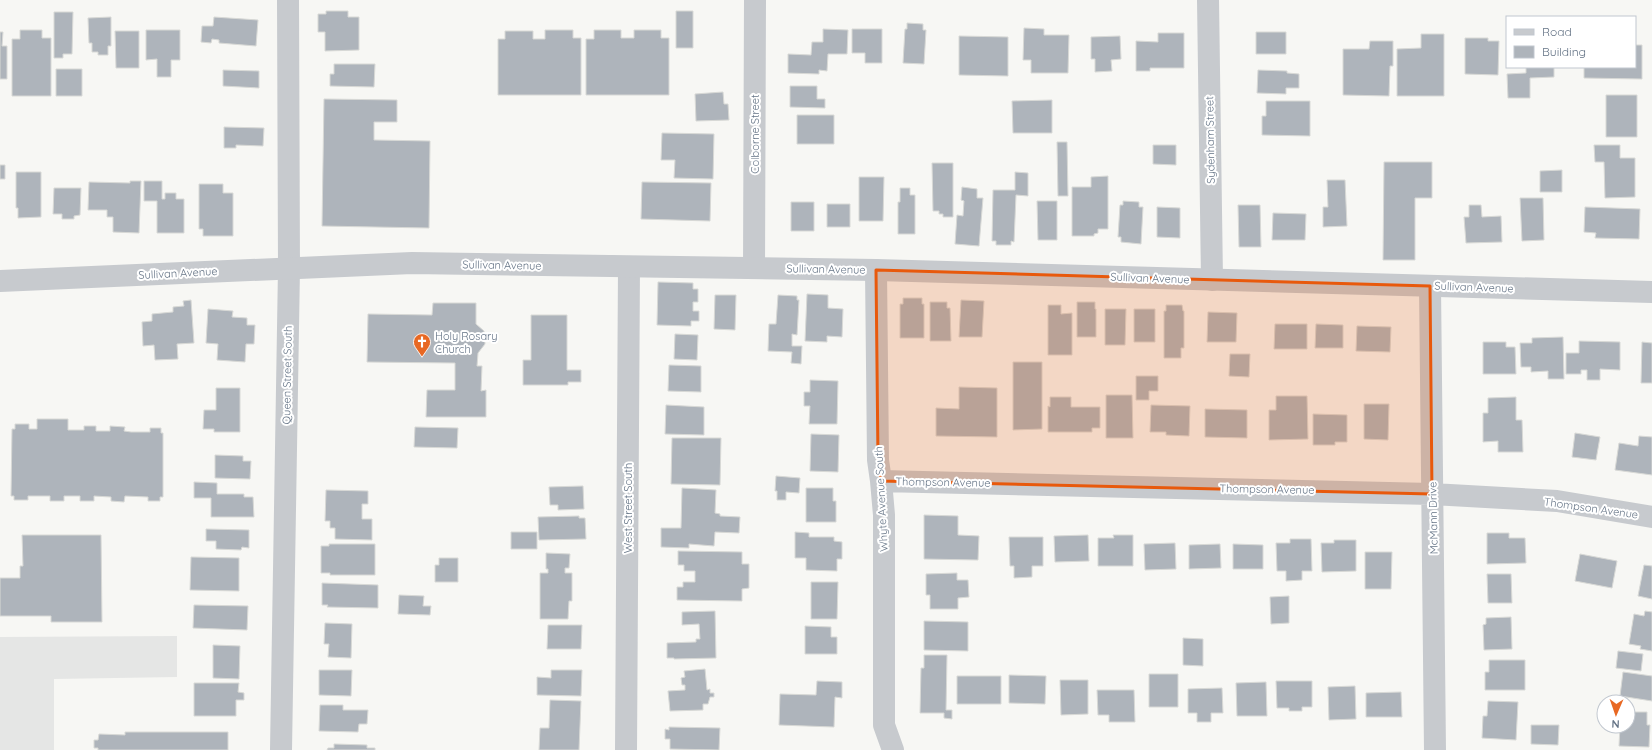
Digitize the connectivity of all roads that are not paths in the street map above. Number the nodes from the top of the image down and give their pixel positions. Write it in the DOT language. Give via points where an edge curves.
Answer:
graph roads {
  1 [pos="288,0"];
  2 [pos="755,0"];
  3 [pos="1208,0"];
  4 [pos="629,266"];
  5 [pos="289,268"];
  6 [pos="754,268"];
  7 [pos="876,270"];
  8 [pos="1212,280"];
  9 [pos="0,281"];
  10 [pos="1430,286"];
  11 [pos="1652,292"];
  12 [pos="881,481"];
  13 [pos="1432,494"];
  14 [pos="1652,517"];
  15 [pos="281,750"];
  16 [pos="626,750"];
  17 [pos="893,750"];
  18 [pos="1435,750"];
  1 -- 5 [label="street, Queen Street South"];
  2 -- 6 [label="street, Colborne Street"];
  3 -- 8 [label="street, Sydenham Street"];
  4 -- 5 [label="street, Sullivan Avenue" via="412,263"];
  4 -- 6 [label="street, Sullivan Avenue"];
  4 -- 16 [label="street, West Street South"];
  5 -- 9 [label="street, Sullivan Avenue"];
  5 -- 15 [label="street, Queen Street South"];
  6 -- 7 [label="street, Sullivan Avenue"];
  7 -- 8 [label="street, Sullivan Avenue"];
  7 -- 12 [label="street, Whyte Avenue South" via="878,460"];
  8 -- 10 [label="street, Sullivan Avenue"];
  10 -- 11 [label="street, Sullivan Avenue"];
  10 -- 13 [label="street, McMann Drive"];
  12 -- 13 [label="street, Thompson Avenue"];
  12 -- 17 [label="street, Whyte Avenue South" via="884,515 884,725"];
  13 -- 14 [label="street, Thompson Avenue" via="1557,501"];
  13 -- 18 [label="street, McMann Drive"];
}
